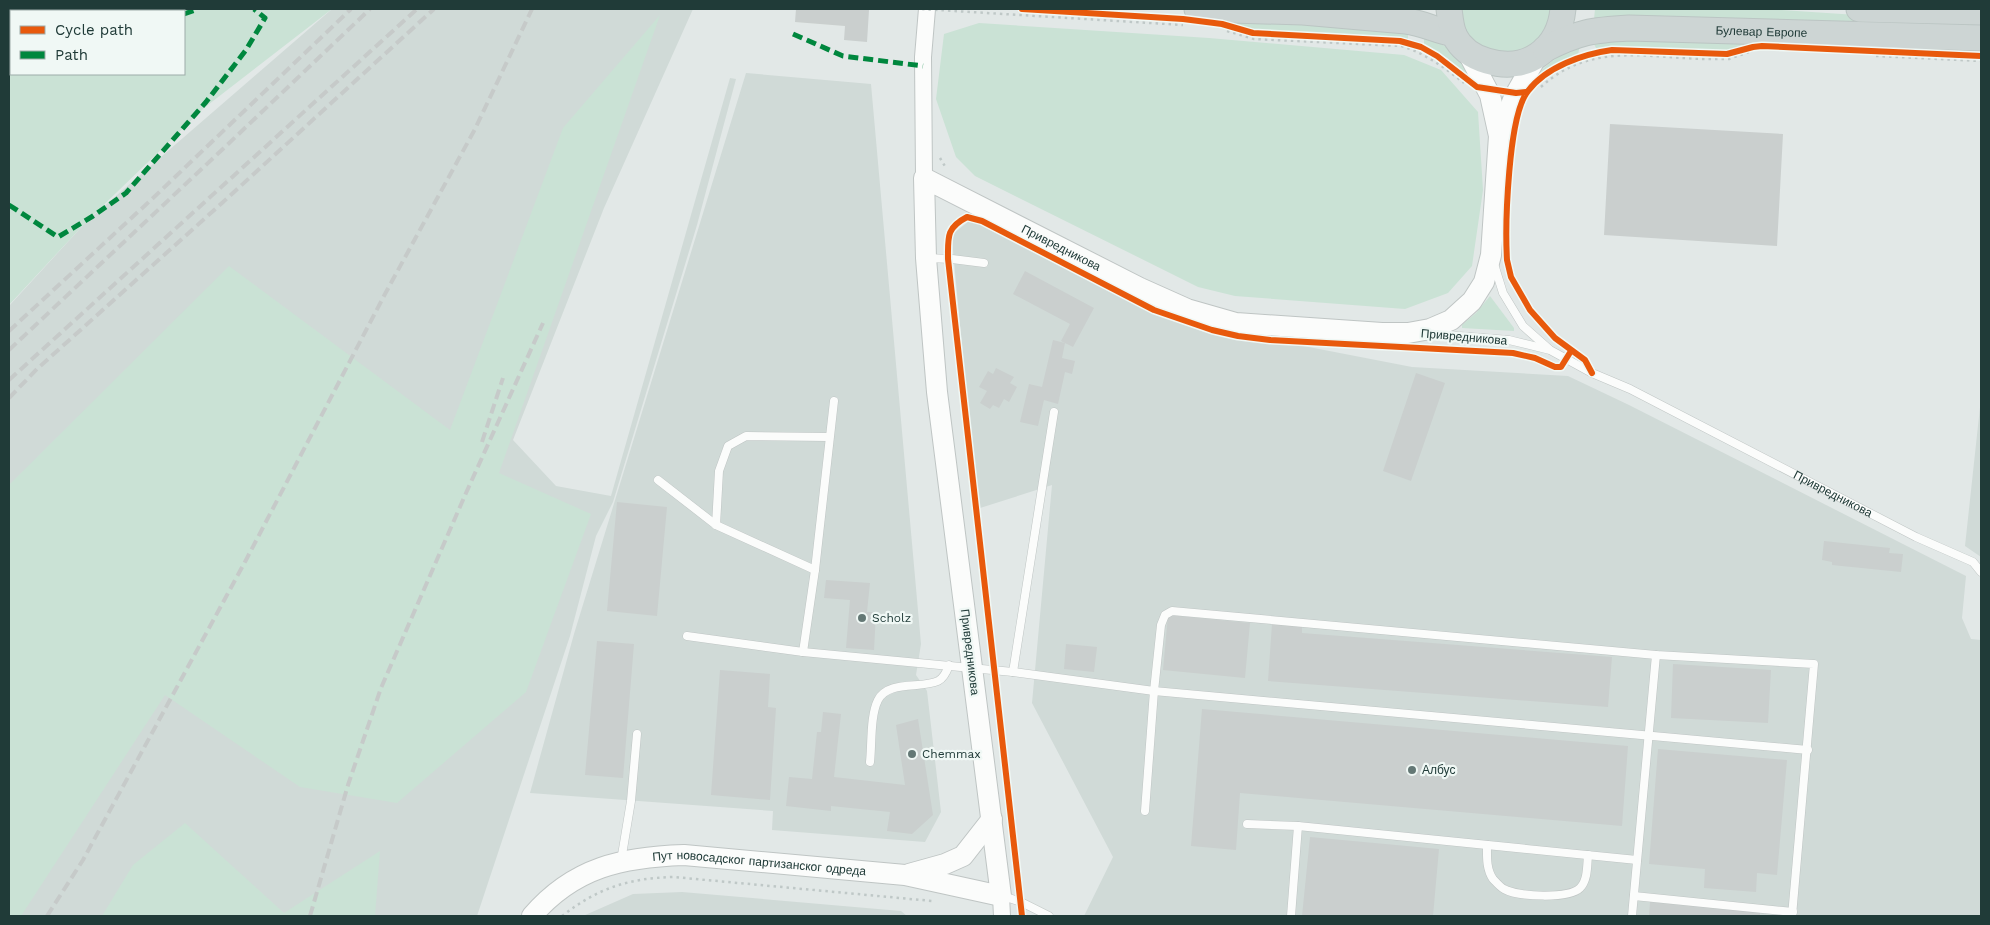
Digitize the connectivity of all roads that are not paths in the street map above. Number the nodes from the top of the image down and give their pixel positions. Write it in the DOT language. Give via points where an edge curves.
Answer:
graph roads {
  1 [pos="927,9"];
  2 [pos="1449,9"];
  3 [pos="1563,9"];
  4 [pos="1858,9"];
  5 [pos="1981,12"];
  6 [pos="1189,18"];
  7 [pos="1981,38"];
  8 [pos="1461,43"];
  9 [pos="1541,53"];
  10 [pos="1499,136"];
  11 [pos="924,178"];
  12 [pos="1491,255"];
  13 [pos="926,258"];
  14 [pos="984,263"];
  15 [pos="1408,332"];
  16 [pos="1550,350"];
  17 [pos="834,401"];
  18 [pos="1054,412"];
  19 [pos="829,437"];
  20 [pos="658,480"];
  21 [pos="716,525"];
  22 [pos="815,570"];
  23 [pos="1981,572"];
  24 [pos="688,636"];
  25 [pos="803,652"];
  26 [pos="1656,655"];
  27 [pos="950,665"];
  28 [pos="972,667"];
  29 [pos="1013,672"];
  30 [pos="1154,691"];
  31 [pos="637,734"];
  32 [pos="1649,736"];
  33 [pos="1808,750"];
  34 [pos="870,762"];
  35 [pos="1145,811"];
  36 [pos="992,819"];
  37 [pos="1247,824"];
  38 [pos="1298,826"];
  39 [pos="1487,845"];
  40 [pos="1588,855"];
  41 [pos="1637,860"];
  42 [pos="621,861"];
  43 [pos="905,875"];
  44 [pos="1001,896"];
  45 [pos="1634,896"];
  46 [pos="1793,914"];
  47 [pos="532,916"];
  48 [pos="1002,916"];
  49 [pos="1049,916"];
  50 [pos="1291,916"];
  51 [pos="1632,916"];
  1 -- 11 [label="street, Привредникова" via="923,57"];
  2 -- 8 [label="main road"];
  3 -- 9 [label="main road" via="1556,36"];
  4 -- 5 [label="main road"];
  6 -- 8 [label="main road, Булевар Европе" via="1303,12 1406,21 1421,23"];
  7 -- 9 [label="main road, Булевар Европе" via="1629,28 1572,36"];
  8 -- 9 [label="main road, Булевар Европе" via="1477,58 1499,65 1519,64"];
  8 -- 10 [label="street" via="1489,92"];
  9 -- 10 [label="street" via="1516,93"];
  10 -- 12 [label="street"];
  11 -- 13 [label="street, Привредникова"];
  11 -- 15 [label="street, Привредникова" via="1187,309 1236,323"];
  12 -- 15 [label="street" via="1484,282 1472,301 1451,320 1430,329"];
  12 -- 16 [label="lane" via="1502,293 1524,326"];
  13 -- 14 [label="lane"];
  13 -- 28 [label="street, Привредникова" via="937,392"];
  15 -- 16 [label="lane, Привредникова" via="1509,340"];
  16 -- 23 [label="lane, Привредникова" via="1916,537 1973,562"];
  17 -- 19 [label="lane"];
  18 -- 29 [label="lane"];
  19 -- 21 [label="lane" via="746,436 728,446 719,471"];
  19 -- 22 [label="lane"];
  20 -- 21 [label="lane"];
  21 -- 22 [label="lane"];
  22 -- 25 [label="lane"];
  24 -- 25 [label="lane"];
  25 -- 27 [label="lane"];
  26 -- 30 [label="lane" via="1172,611 1165,615 1161,625"];
  26 -- 32 [label="lane"];
  26 -- 33 [label="lane" via="1814,664"];
  27 -- 28 [label="lane"];
  27 -- 34 [label="lane" via="939,680 898,687 878,699"];
  28 -- 29 [label="lane"];
  28 -- 36 [label="street, Привредникова"];
  29 -- 30 [label="lane"];
  30 -- 32 [label="lane"];
  30 -- 35 [label="lane"];
  31 -- 42 [label="lane"];
  32 -- 33 [label="lane"];
  32 -- 41 [label="lane"];
  33 -- 46 [label="lane"];
  36 -- 43 [label="street" via="963,856"];
  36 -- 44 [label="street, Привредникова"];
  37 -- 38 [label="lane"];
  38 -- 39 [label="lane"];
  38 -- 50 [label="lane"];
  39 -- 40 [label="lane"];
  39 -- 40 [label="lane" via="1492,878 1502,889 1514,893 1572,894 1585,880"];
  40 -- 41 [label="lane"];
  41 -- 45 [label="lane"];
  42 -- 43 [label="street, Пут новосадског партизанског одреда" via="684,855"];
  42 -- 47 [label="street, Пут новосадског партизанског одреда" via="566,884"];
  43 -- 44 [label="street, Пут новосадског партизанског одреда"];
  44 -- 48 [label="street, Привредникова"];
  44 -- 49 [label="lane"];
  45 -- 46 [label="lane"];
  45 -- 51 [label="lane"];
}
